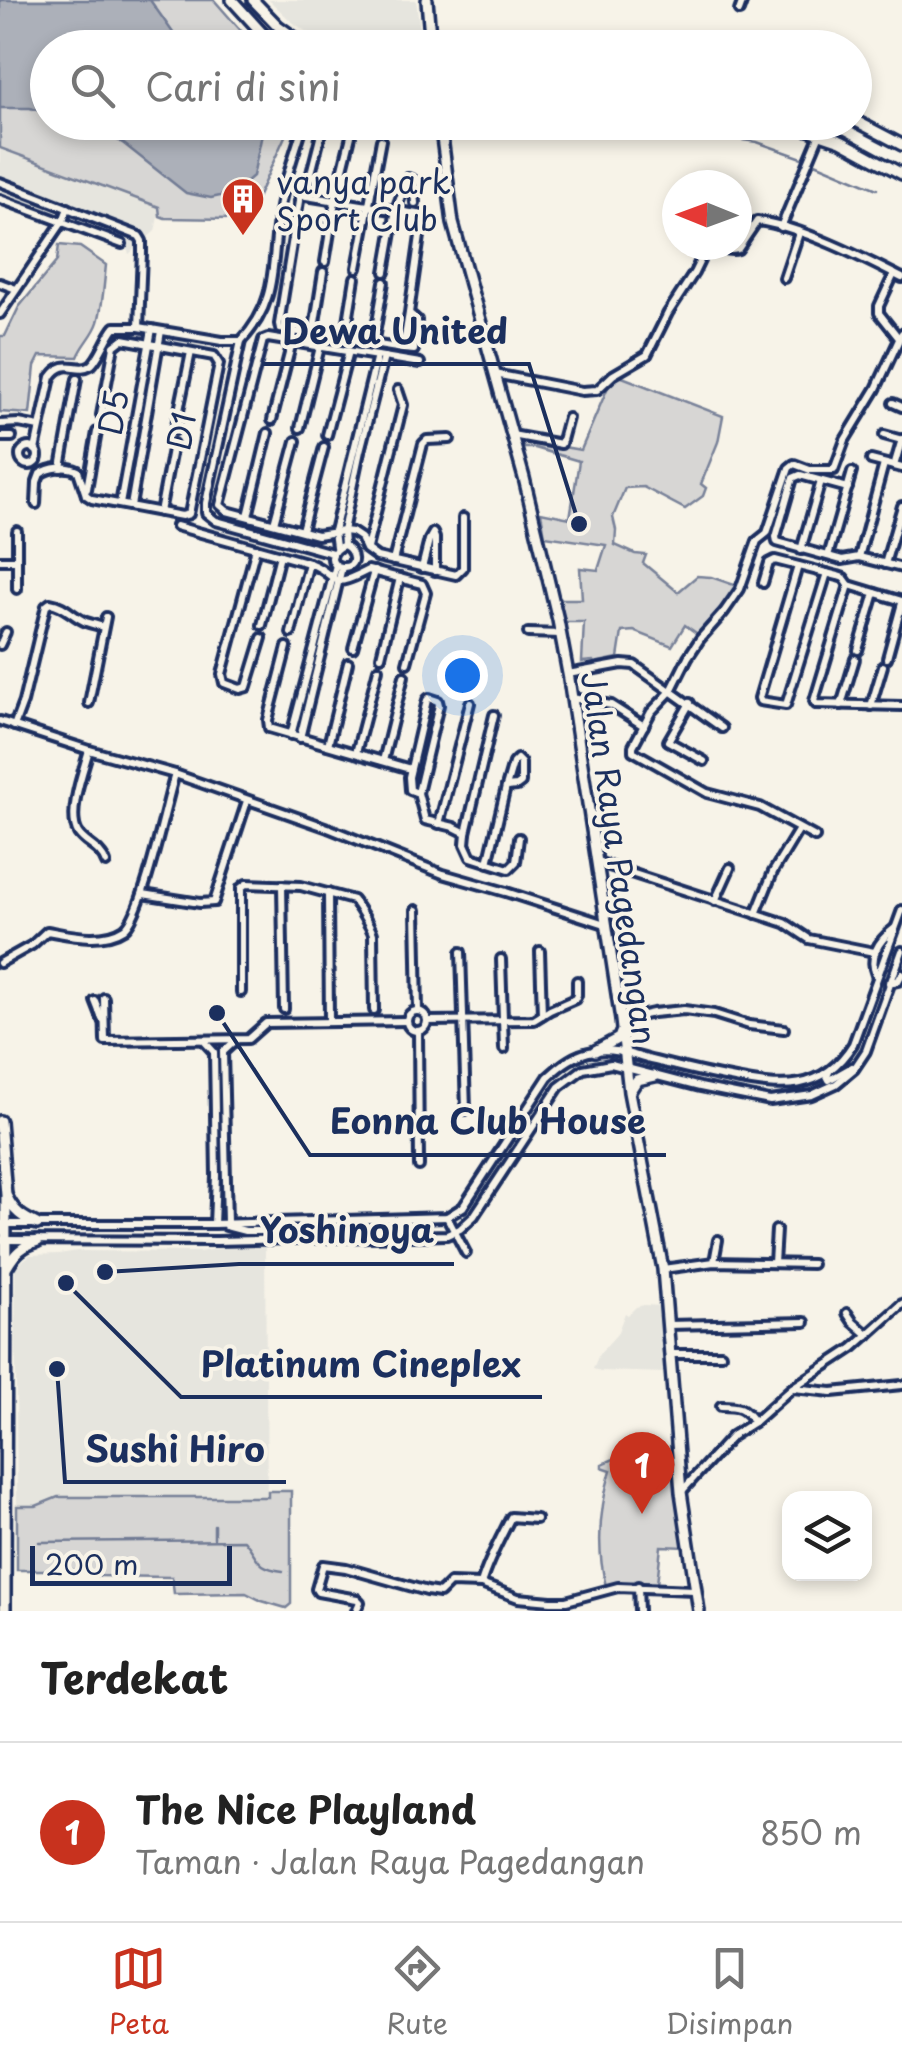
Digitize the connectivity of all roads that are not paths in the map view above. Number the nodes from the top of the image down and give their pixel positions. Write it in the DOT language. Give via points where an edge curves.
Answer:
graph roads {
  1 [pos="232,0"];
  2 [pos="253,0"];
  3 [pos="427,0"];
  4 [pos="743,0"];
  5 [pos="739,11"];
  6 [pos="259,30"];
  7 [pos="283,30"];
  8 [pos="430,30"];
  9 [pos="872,129"];
  10 [pos="299,140"];
  11 [pos="319,140"];
  12 [pos="350,140"];
  13 [pos="381,140"];
  14 [pos="442,140"];
  15 [pos="817,140"];
  16 [pos="834,140"];
  17 [pos="902,145"];
  18 [pos="902,174"];
  19 [pos="0,182"];
  20 [pos="300,195"];
  21 [pos="0,198"];
  22 [pos="336,201"];
  23 [pos="415,202"];
  24 [pos="367,205"];
  25 [pos="68,208"];
  26 [pos="396,210"];
  27 [pos="63,221"];
  28 [pos="781,227"];
  29 [pos="799,233"];
  30 [pos="122,244"];
  31 [pos="283,262"];
  32 [pos="325,262"];
  33 [pos="357,268"];
  34 [pos="323,272"];
  35 [pos="385,272"];
  36 [pos="898,276"];
  37 [pos="355,278"];
  38 [pos="784,278"];
  39 [pos="384,282"];
  40 [pos="0,283"];
  41 [pos="16,289"];
  42 [pos="0,314"];
  43 [pos="139,327"];
  44 [pos="156,330"];
  45 [pos="313,335"];
  46 [pos="900,335"];
  47 [pos="345,340"];
  48 [pos="241,341"];
  49 [pos="292,342"];
  50 [pos="149,343"];
  51 [pos="374,344"];
  52 [pos="159,345"];
  53 [pos="320,347"];
  54 [pos="349,351"];
  55 [pos="190,352"];
  56 [pos="380,357"];
  57 [pos="420,364"];
  58 [pos="495,374"];
  59 [pos="77,379"];
  60 [pos="398,390"];
  61 [pos="893,403"];
  62 [pos="902,407"];
  63 [pos="101,414"];
  64 [pos="568,418"];
  65 [pos="272,420"];
  66 [pos="0,424"];
  67 [pos="39,427"];
  68 [pos="300,428"];
  69 [pos="175,430"];
  70 [pos="98,432"];
  71 [pos="268,433"];
  72 [pos="327,435"];
  73 [pos="512,435"];
  74 [pos="884,435"];
  75 [pos="0,437"];
  76 [pos="12,437"];
  77 [pos="450,439"];
  78 [pos="902,439"];
  79 [pos="296,441"];
  80 [pos="172,444"];
  81 [pos="324,447"];
  82 [pos="35,450"];
  83 [pos="872,460"];
  84 [pos="884,464"];
  85 [pos="62,468"];
  86 [pos="898,468"];
  87 [pos="852,472"];
  88 [pos="820,481"];
  89 [pos="848,488"];
  90 [pos="86,496"];
  91 [pos="36,504"];
  92 [pos="120,504"];
  93 [pos="131,506"];
  94 [pos="902,506"];
  95 [pos="160,512"];
  96 [pos="248,516"];
  97 [pos="463,518"];
  98 [pos="274,523"];
  99 [pos="176,526"];
  100 [pos="302,530"];
  101 [pos="338,531"];
  102 [pos="17,532"];
  103 [pos="256,548"];
  104 [pos="337,548"];
  105 [pos="366,548"];
  106 [pos="802,550"];
  107 [pos="280,555"];
  108 [pos="828,556"];
  109 [pos="860,557"];
  110 [pos="0,560"];
  111 [pos="17,560"];
  112 [pos="393,561"];
  113 [pos="309,563"];
  114 [pos="885,564"];
  115 [pos="339,566"];
  116 [pos="798,566"];
  117 [pos="422,568"];
  118 [pos="902,568"];
  119 [pos="374,571"];
  120 [pos="435,571"];
  121 [pos="826,573"];
  122 [pos="400,578"];
  123 [pos="337,581"];
  124 [pos="763,584"];
  125 [pos="849,585"];
  126 [pos="18,588"];
  127 [pos="875,593"];
  128 [pos="902,602"];
  129 [pos="106,617"];
  130 [pos="262,624"];
  131 [pos="102,627"];
  132 [pos="6,632"];
  133 [pos="528,633"];
  134 [pos="291,634"];
  135 [pos="561,634"];
  136 [pos="262,638"];
  137 [pos="0,645"];
  138 [pos="287,647"];
  139 [pos="353,648"];
  140 [pos="858,650"];
  141 [pos="381,656"];
  142 [pos="855,659"];
  143 [pos="348,663"];
  144 [pos="408,664"];
  145 [pos="378,669"];
  146 [pos="567,674"];
  147 [pos="404,676"];
  148 [pos="671,692"];
  149 [pos="571,698"];
  150 [pos="88,702"];
  151 [pos="470,703"];
  152 [pos="690,703"];
  153 [pos="841,705"];
  154 [pos="871,706"];
  155 [pos="902,706"];
  156 [pos="494,715"];
  157 [pos="0,722"];
  158 [pos="14,726"];
  159 [pos="644,726"];
  160 [pos="722,728"];
  161 [pos="291,735"];
  162 [pos="300,738"];
  163 [pos="328,746"];
  164 [pos="89,750"];
  165 [pos="356,753"];
  166 [pos="704,761"];
  167 [pos="383,762"];
  168 [pos="410,769"];
  169 [pos="175,774"];
  170 [pos="506,788"];
  171 [pos="418,792"];
  172 [pos="247,800"];
  173 [pos="438,824"];
  174 [pos="799,830"];
  175 [pos="466,833"];
  176 [pos="815,837"];
  177 [pos="519,838"];
  178 [pos="595,862"];
  179 [pos="106,863"];
  180 [pos="488,863"];
  181 [pos="730,868"];
  182 [pos="282,885"];
  183 [pos="328,893"];
  184 [pos="143,894"];
  185 [pos="715,901"];
  186 [pos="416,910"];
  187 [pos="902,910"];
  188 [pos="756,914"];
  189 [pos="605,924"];
  190 [pos="895,928"];
  191 [pos="902,951"];
  192 [pos="460,952"];
  193 [pos="540,952"];
  194 [pos="874,952"];
  195 [pos="501,958"];
  196 [pos="0,962"];
  197 [pos="902,974"];
  198 [pos="876,976"];
  199 [pos="577,981"];
  200 [pos="889,983"];
  201 [pos="241,992"];
  202 [pos="104,998"];
  203 [pos="95,1000"];
  204 [pos="284,1009"];
  205 [pos="374,1010"];
  206 [pos="418,1010"];
  207 [pos="542,1014"];
  208 [pos="463,1020"];
  209 [pos="503,1020"];
  210 [pos="621,1020"];
  211 [pos="407,1021"];
  212 [pos="427,1021"];
  213 [pos="329,1022"];
  214 [pos="105,1024"];
  215 [pos="784,1029"];
  216 [pos="418,1031"];
  217 [pos="622,1032"];
  218 [pos="237,1039"];
  219 [pos="204,1040"];
  220 [pos="504,1048"];
  221 [pos="595,1051"];
  222 [pos="214,1052"];
  223 [pos="223,1052"];
  224 [pos="624,1052"];
  225 [pos="857,1064"];
  226 [pos="626,1068"];
  227 [pos="825,1074"];
  228 [pos="655,1076"];
  229 [pos="629,1092"];
  230 [pos="466,1110"];
  231 [pos="0,1120"];
  232 [pos="419,1166"];
  233 [pos="6,1195"];
  234 [pos="214,1195"];
  235 [pos="227,1195"];
  236 [pos="447,1218"];
  237 [pos="358,1221"];
  238 [pos="226,1223"];
  239 [pos="2,1224"];
  240 [pos="37,1224"];
  241 [pos="102,1224"];
  242 [pos="213,1224"];
  243 [pos="776,1230"];
  244 [pos="455,1232"];
  245 [pos="358,1238"];
  246 [pos="2,1240"];
  247 [pos="272,1240"];
  248 [pos="718,1240"];
  249 [pos="38,1241"];
  250 [pos="103,1242"];
  251 [pos="466,1253"];
  252 [pos="714,1262"];
  253 [pos="774,1263"];
  254 [pos="812,1264"];
  255 [pos="663,1269"];
  256 [pos="4,1271"];
  257 [pos="902,1304"];
  258 [pos="848,1313"];
  259 [pos="805,1322"];
  260 [pos="667,1324"];
  261 [pos="868,1335"];
  262 [pos="670,1354"];
  263 [pos="721,1354"];
  264 [pos="902,1385"];
  265 [pos="792,1388"];
  266 [pos="720,1406"];
  267 [pos="754,1422"];
  268 [pos="682,1492"];
  269 [pos="536,1519"];
  270 [pos="481,1584"];
  271 [pos="638,1586"];
  272 [pos="694,1590"];
  273 [pos="5,1611"];
  274 [pos="356,1611"];
  275 [pos="639,1611"];
  276 [pos="698,1611"];
  1 -- 6 [label="street"];
  2 -- 7 [label="street"];
  3 -- 8 [label="street"];
  4 -- 5 [label="street"];
  9 -- 17 [label="street"];
  10 -- 31 [label="street" via="282,198"];
  11 -- 20 [label="street"];
  12 -- 22 [label="street"];
  13 -- 24 [label="street"];
  14 -- 58 [label="street, Jalan Raya Pagedangan" via="453,223"];
  15 -- 28 [label="street"];
  16 -- 18 [label="street"];
  19 -- 25 [label="street"];
  20 -- 22 [label="street"];
  20 -- 31 [label="street"];
  21 -- 27 [label="street"];
  22 -- 24 [label="street"];
  22 -- 32 [label="street"];
  23 -- 26 [label="street" via="408,178"];
  24 -- 26 [label="street"];
  24 -- 33 [label="street"];
  25 -- 27 [label="street"];
  25 -- 43 [label="street" via="139,236"];
  26 -- 35 [label="street"];
  26 -- 51 [label="street" via="424,216 403,349"];
  27 -- 30 [label="street"];
  27 -- 41 [label="street"];
  28 -- 29 [label="street"];
  28 -- 58 [label="street" via="758,221 738,249 706,248 647,355 597,390"];
  29 -- 36 [label="street"];
  29 -- 38 [label="street"];
  31 -- 45 [label="street" via="279,326"];
  31 -- 48 [label="street" via="260,318"];
  34 -- 45 [label="street"];
  36 -- 46 [label="street" via="878,313"];
  37 -- 47 [label="street"];
  39 -- 51 [label="street"];
  40 -- 41 [label="street"];
  41 -- 42 [label="street"];
  43 -- 44 [label="street"];
  43 -- 67 [label="street" via="115,328 92,364 56,369"];
  44 -- 48 [label="street"];
  44 -- 50 [label="street, D5"];
  44 -- 52 [label="street, D5"];
  45 -- 47 [label="street"];
  46 -- 148 [label="street" via="834,470 789,468 740,589 694,648"];
  47 -- 51 [label="street"];
  48 -- 104 [label="street" via="206,514 216,522"];
  49 -- 53 [label="street"];
  49 -- 65 [label="street"];
  49 -- 96 [label="street" via="262,340 220,502"];
  50 -- 52 [label="street"];
  50 -- 63 [label="street" via="129,339 114,346"];
  50 -- 92 [label="street, D5"];
  52 -- 55 [label="street"];
  52 -- 93 [label="street, D5"];
  53 -- 54 [label="street"];
  53 -- 68 [label="street"];
  54 -- 56 [label="street"];
  54 -- 72 [label="street"];
  55 -- 69 [label="street"];
  55 -- 95 [label="street, D1" via="214,356 219,364 190,512"];
  56 -- 57 [label="street"];
  56 -- 101 [label="street"];
  58 -- 73 [label="street, Jalan Raya Pagedangan"];
  59 -- 85 [label="street"];
  60 -- 105 [label="street" via="403,406"];
  61 -- 62 [label="street"];
  64 -- 73 [label="street" via="561,444"];
  66 -- 67 [label="street"];
  67 -- 82 [label="street"];
  70 -- 90 [label="street"];
  71 -- 96 [label="street"];
  73 -- 135 [label="street, Jalan Raya Pagedangan"];
  74 -- 78 [label="street"];
  75 -- 76 [label="street"];
  77 -- 112 [label="street" via="424,442"];
  78 -- 86 [label="street"];
  79 -- 98 [label="street"];
  80 -- 95 [label="street"];
  81 -- 100 [label="street"];
  83 -- 84 [label="street"];
  84 -- 86 [label="street"];
  84 -- 109 [label="street"];
  85 -- 90 [label="street" via="78,471"];
  85 -- 91 [label="street" via="40,474"];
  87 -- 89 [label="street"];
  88 -- 89 [label="street"];
  88 -- 106 [label="street"];
  88 -- 106 [label="street" via="793,478 776,538"];
  89 -- 108 [label="street"];
  90 -- 92 [label="street"];
  92 -- 93 [label="street"];
  93 -- 95 [label="street"];
  94 -- 114 [label="street"];
  96 -- 98 [label="street"];
  97 -- 120 [label="street" via="462,571"];
  98 -- 100 [label="street"];
  99 -- 103 [label="street"];
  100 -- 101 [label="street"];
  101 -- 104 [label="street"];
  101 -- 105 [label="street" via="356,534"];
  102 -- 111 [label="street"];
  103 -- 107 [label="street"];
  103 -- 136 [label="street" via="224,683 247,687"];
  104 -- 115 [label="street" via="332,560"];
  104 -- 115 [label="street" via="353,553 349,565"];
  105 -- 112 [label="street"];
  106 -- 108 [label="street"];
  107 -- 113 [label="street"];
  107 -- 130 [label="street"];
  108 -- 109 [label="street"];
  109 -- 114 [label="street"];
  110 -- 111 [label="street"];
  111 -- 126 [label="street"];
  112 -- 117 [label="street"];
  113 -- 123 [label="street"];
  113 -- 134 [label="street"];
  114 -- 118 [label="street"];
  115 -- 123 [label="street"];
  116 -- 121 [label="street"];
  116 -- 121 [label="street" via="760,698 767,703 786,705"];
  116 -- 124 [label="street" via="771,560"];
  117 -- 120 [label="street"];
  117 -- 120 [label="street" via="432,534"];
  119 -- 122 [label="street"];
  119 -- 123 [label="street"];
  119 -- 139 [label="street"];
  121 -- 125 [label="street"];
  122 -- 141 [label="street"];
  122 -- 144 [label="street" via="426,590"];
  123 -- 161 [label="street"];
  123 -- 162 [label="street"];
  125 -- 127 [label="street"];
  125 -- 153 [label="street" via="814,702"];
  127 -- 128 [label="street"];
  127 -- 140 [label="street"];
  128 -- 154 [label="street"];
  129 -- 131 [label="street"];
  131 -- 150 [label="street"];
  131 -- 158 [label="street" via="61,604 46,606"];
  132 -- 137 [label="street"];
  133 -- 135 [label="street"];
  135 -- 146 [label="street, Jalan Raya Pagedangan"];
  138 -- 161 [label="street" via="268,724"];
  142 -- 153 [label="street"];
  143 -- 163 [label="street"];
  145 -- 165 [label="street"];
  146 -- 148 [label="street" via="630,664"];
  146 -- 149 [label="street, Jalan Raya Pagedangan"];
  147 -- 167 [label="street"];
  148 -- 152 [label="street"];
  148 -- 159 [label="street"];
  149 -- 159 [label="street" via="611,705"];
  149 -- 178 [label="street, Jalan Raya Pagedangan"];
  151 -- 173 [label="street"];
  152 -- 160 [label="street"];
  152 -- 166 [label="street" via="668,742"];
  153 -- 154 [label="street"];
  154 -- 155 [label="street"];
  156 -- 175 [label="street"];
  157 -- 158 [label="street"];
  158 -- 164 [label="street"];
  159 -- 174 [label="street" via="633,751 708,793 760,807"];
  161 -- 162 [label="street"];
  162 -- 163 [label="street"];
  163 -- 165 [label="street"];
  164 -- 169 [label="street"];
  164 -- 179 [label="street" via="74,819"];
  165 -- 167 [label="street"];
  167 -- 168 [label="street"];
  168 -- 171 [label="street" via="409,788"];
  168 -- 171 [label="street" via="427,700 437,700"];
  169 -- 172 [label="street"];
  169 -- 184 [label="street"];
  170 -- 180 [label="street"];
  171 -- 173 [label="street" via="425,820"];
  172 -- 184 [label="street" via="214,902"];
  172 -- 189 [label="street" via="442,874"];
  173 -- 175 [label="street"];
  174 -- 176 [label="street"];
  174 -- 188 [label="street"];
  175 -- 180 [label="street" via="470,856"];
  177 -- 180 [label="street" via="514,867"];
  178 -- 185 [label="street"];
  178 -- 189 [label="street, Jalan Raya Pagedangan"];
  181 -- 185 [label="street"];
  182 -- 183 [label="street"];
  182 -- 201 [label="street" via="241,888"];
  182 -- 204 [label="street"];
  183 -- 205 [label="street" via="352,900 370,926"];
  183 -- 213 [label="street"];
  184 -- 196 [label="street" via="120,932 93,937 47,931"];
  185 -- 188 [label="street"];
  186 -- 206 [label="street"];
  187 -- 190 [label="street"];
  188 -- 194 [label="street" via="787,923 809,939"];
  189 -- 210 [label="street, Jalan Raya Pagedangan"];
  190 -- 194 [label="street"];
  190 -- 198 [label="street"];
  191 -- 200 [label="street"];
  192 -- 208 [label="street"];
  193 -- 207 [label="street"];
  194 -- 198 [label="street"];
  195 -- 209 [label="street"];
  197 -- 200 [label="street"];
  198 -- 227 [label="street" via="853,1044"];
  199 -- 207 [label="street" via="575,1000"];
  200 -- 225 [label="street"];
  202 -- 214 [label="street"];
  203 -- 214 [label="street"];
  206 -- 211 [label="street"];
  206 -- 212 [label="street"];
  207 -- 209 [label="street"];
  208 -- 209 [label="street"];
  208 -- 212 [label="street"];
  208 -- 230 [label="street"];
  209 -- 220 [label="street"];
  210 -- 215 [label="street" via="698,1011"];
  210 -- 217 [label="street, Jalan Raya Pagedangan"];
  211 -- 213 [label="street"];
  211 -- 216 [label="street"];
  212 -- 216 [label="street"];
  213 -- 218 [label="street" via="266,1023 248,1039"];
  214 -- 219 [label="street" via="105,1042"];
  216 -- 232 [label="street"];
  217 -- 221 [label="street"];
  217 -- 224 [label="street, Jalan Raya Pagedangan"];
  218 -- 219 [label="street"];
  218 -- 223 [label="street"];
  219 -- 222 [label="street"];
  221 -- 224 [label="street"];
  221 -- 236 [label="street" via="548,1077 463,1207"];
  222 -- 223 [label="street"];
  222 -- 234 [label="street"];
  223 -- 235 [label="street"];
  224 -- 226 [label="street, Jalan Raya Pagedangan"];
  224 -- 227 [label="street" via="772,1087"];
  225 -- 227 [label="street" via="829,1080"];
  225 -- 228 [label="street" via="827,1088 770,1101"];
  226 -- 228 [label="street"];
  226 -- 229 [label="street, Jalan Raya Pagedangan"];
  226 -- 244 [label="street" via="583,1069 559,1086 474,1216"];
  228 -- 229 [label="street" via="637,1080"];
  229 -- 255 [label="street, Jalan Raya Pagedangan"];
  231 -- 233 [label="street"];
  233 -- 239 [label="street"];
  233 -- 240 [label="street" via="13,1210"];
  234 -- 235 [label="street"];
  234 -- 242 [label="street"];
  235 -- 238 [label="street"];
  236 -- 237 [label="street"];
  236 -- 244 [label="street"];
  237 -- 238 [label="street"];
  237 -- 245 [label="street"];
  238 -- 242 [label="street"];
  239 -- 240 [label="street"];
  239 -- 246 [label="street"];
  240 -- 241 [label="street"];
  241 -- 242 [label="street"];
  241 -- 250 [label="street" via="90,1232"];
  242 -- 247 [label="street" via="270,1231"];
  243 -- 253 [label="street"];
  244 -- 245 [label="street"];
  244 -- 251 [label="street"];
  245 -- 247 [label="street"];
  246 -- 249 [label="street"];
  246 -- 256 [label="street"];
  247 -- 250 [label="street"];
  248 -- 252 [label="street"];
  249 -- 250 [label="street"];
  249 -- 256 [label="street" via="24,1245"];
  252 -- 253 [label="street"];
  252 -- 255 [label="street"];
  253 -- 254 [label="street"];
  255 -- 260 [label="street, Jalan Raya Pagedangan"];
  256 -- 273 [label="street"];
  257 -- 261 [label="street"];
  258 -- 261 [label="street"];
  259 -- 260 [label="street"];
  260 -- 262 [label="street, Jalan Raya Pagedangan"];
  261 -- 265 [label="street"];
  262 -- 263 [label="street"];
  262 -- 268 [label="street, Jalan Raya Pagedangan"];
  264 -- 265 [label="street" via="832,1392"];
  265 -- 267 [label="street"];
  266 -- 267 [label="street" via="742,1408"];
  267 -- 268 [label="street" via="732,1436"];
  268 -- 272 [label="street, Jalan Raya Pagedangan"];
  269 -- 270 [label="street" via="511,1517"];
  270 -- 271 [label="street" via="552,1601"];
  270 -- 274 [label="street" via="450,1583 440,1593 321,1566 318,1592 357,1598"];
  271 -- 272 [label="street"];
  271 -- 275 [label="street"];
  272 -- 276 [label="street, Jalan Raya Pagedangan"];
}
